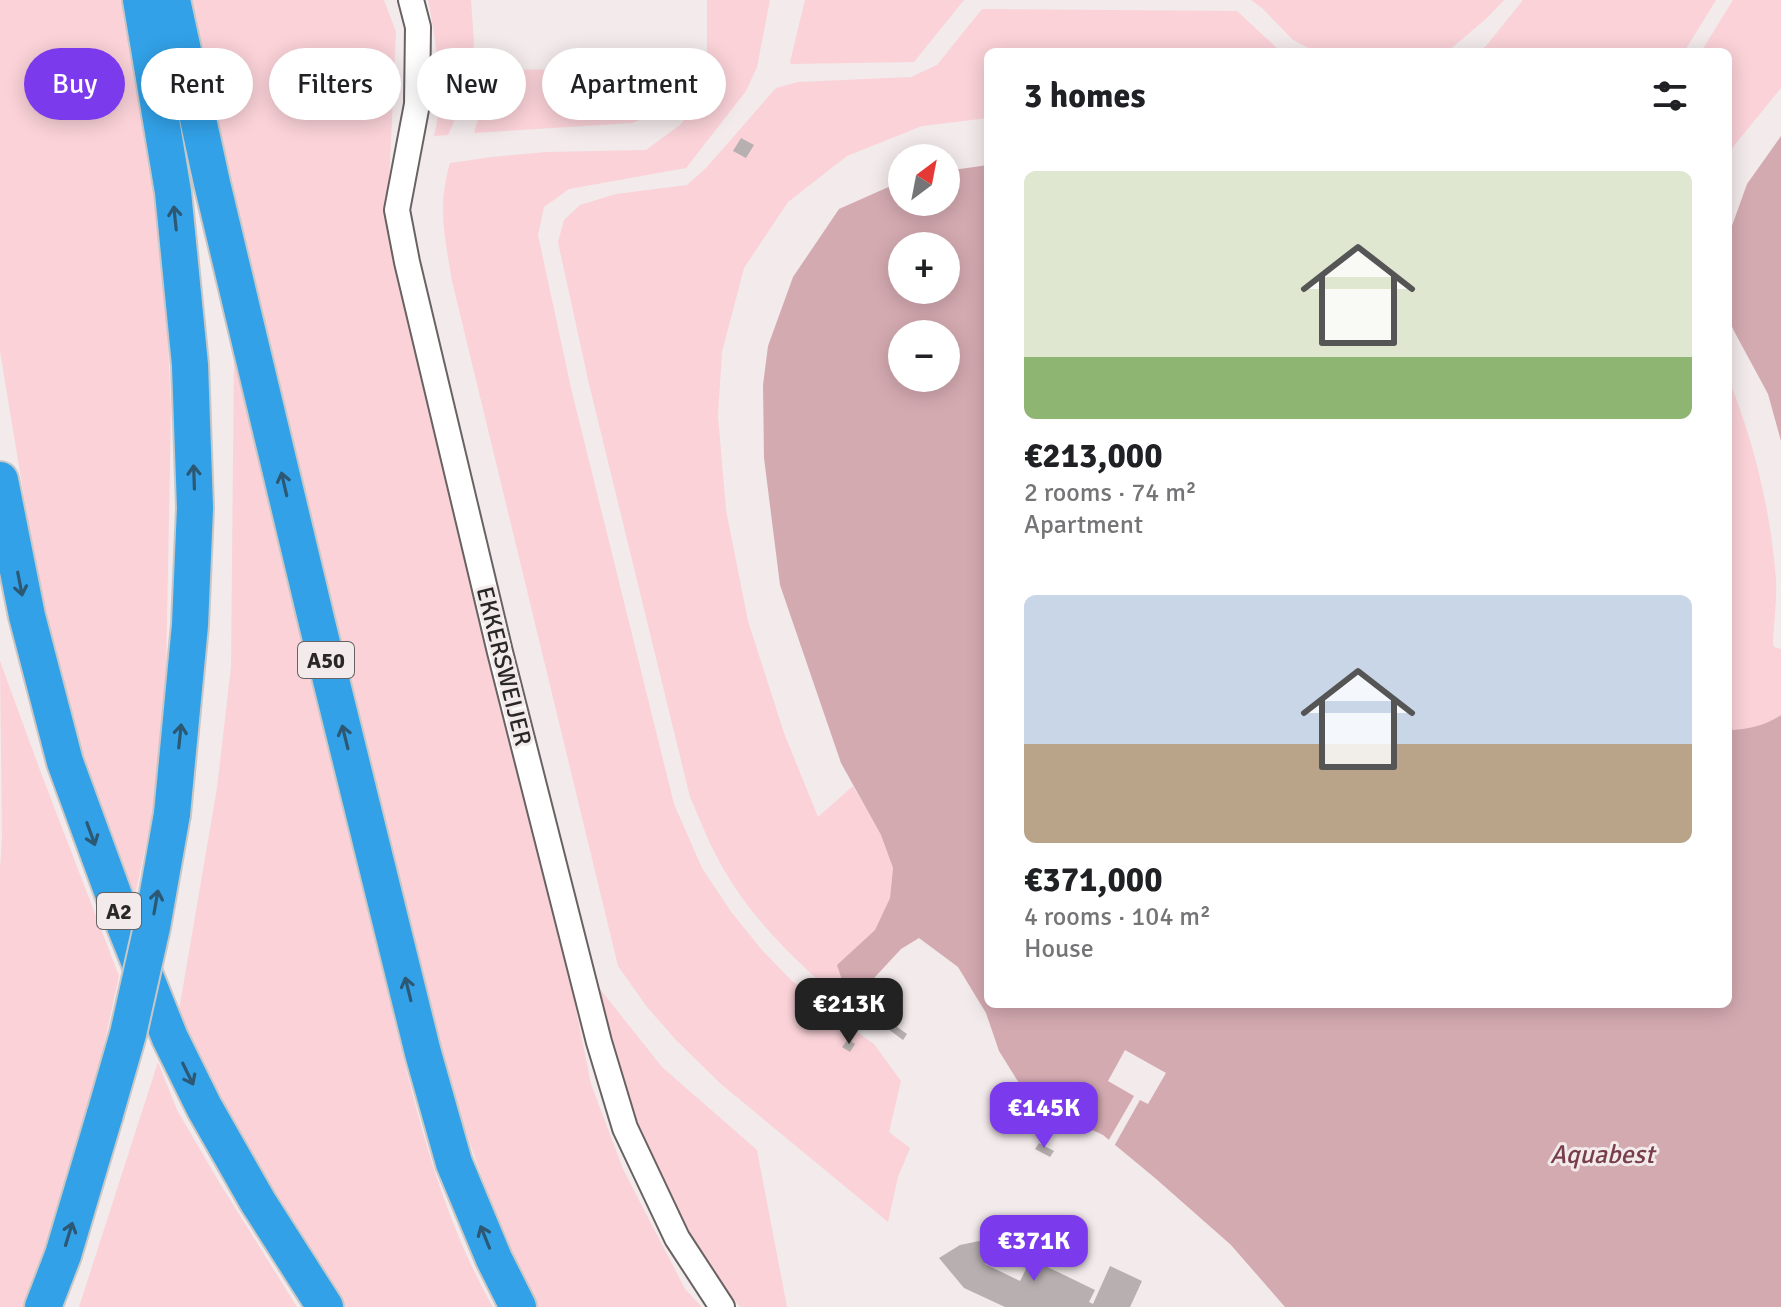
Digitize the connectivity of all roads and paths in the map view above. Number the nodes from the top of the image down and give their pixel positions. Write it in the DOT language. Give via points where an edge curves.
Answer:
graph roads {
  1 [pos="141,0"];
  2 [pos="172,0"];
  3 [pos="411,0"];
  4 [pos="0,480"];
  5 [pos="43,1307"];
  6 [pos="325,1307"];
  7 [pos="518,1307"];
  8 [pos="722,1307"];
  5 -- 1 [label="highway, A2, one-way, bridge" via="128,1034 152,927 172,814 190,625 195,508 191,381 173,192"];
  7 -- 2 [label="highway, A50, one-way" via="454,1163 423,1053"];
  3 -- 8 [label="street, EKKERSWEIJER" via="418,27 417,104 397,210 425,337 500,652 625,1128 677,1238"];
  4 -- 6 [label="highway, A2, one-way" via="27,616 65,762 125,926 204,1107"];
}
